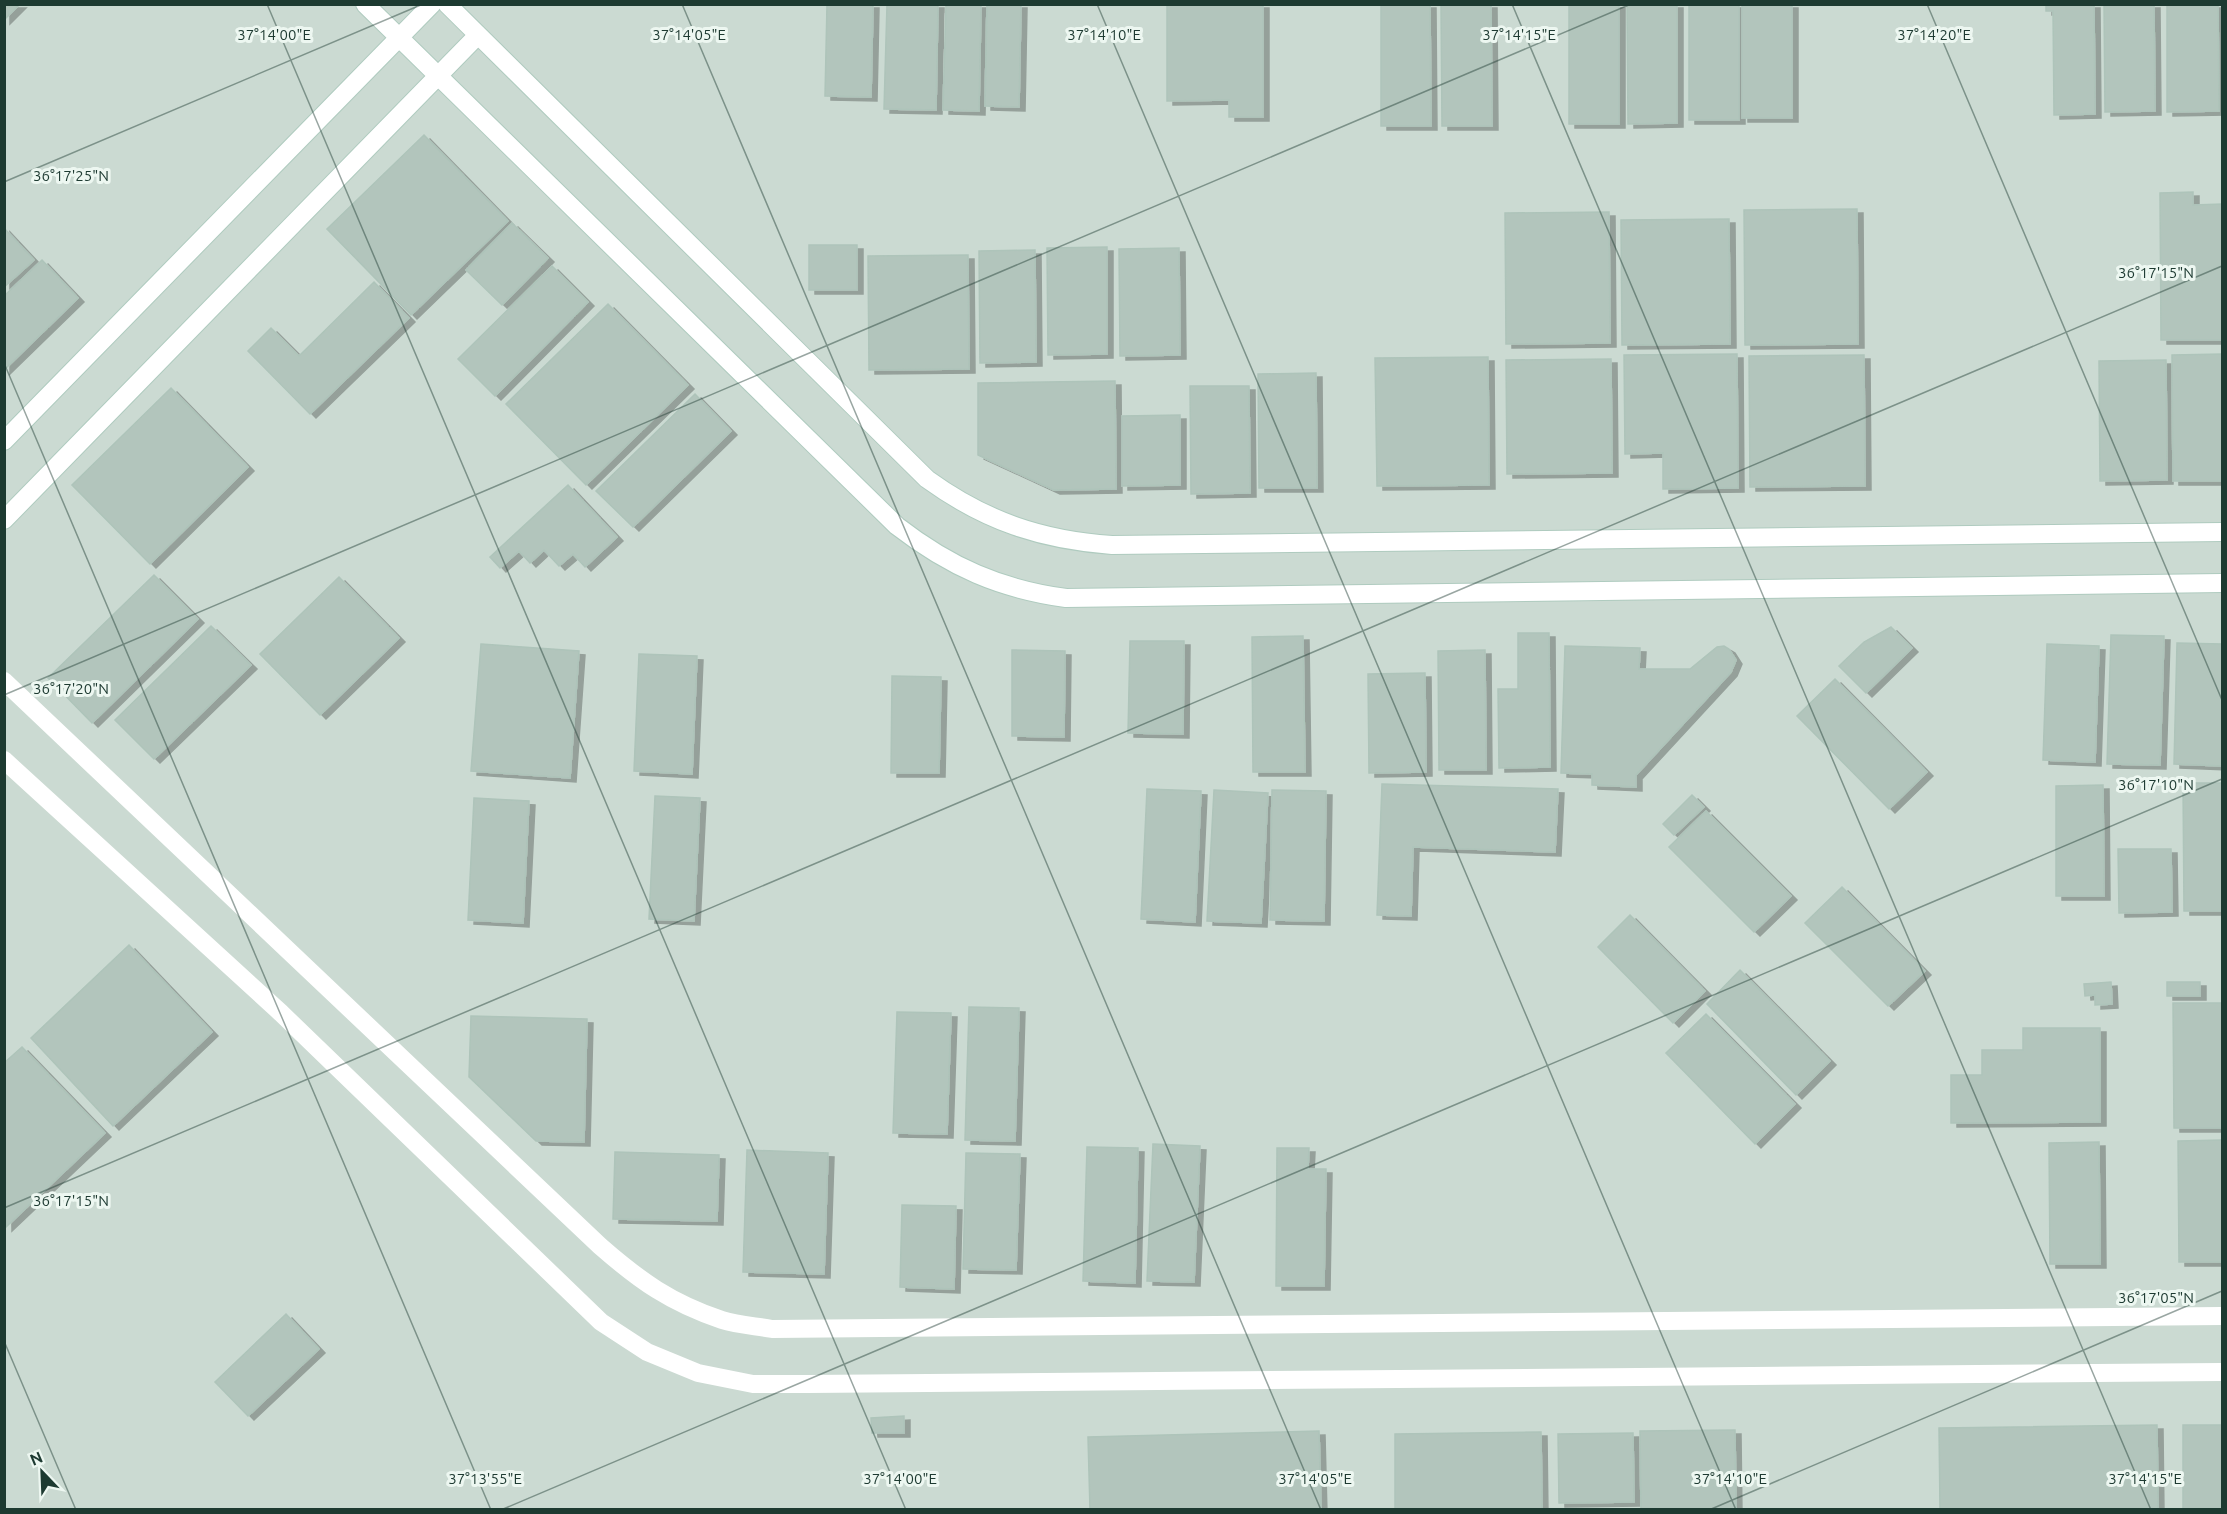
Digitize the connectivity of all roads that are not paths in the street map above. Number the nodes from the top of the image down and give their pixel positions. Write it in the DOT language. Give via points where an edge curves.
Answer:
graph roads {
  1 [pos="365,4"];
  2 [pos="432,4"];
  3 [pos="447,4"];
  4 [pos="478,35"];
  5 [pos="399,38"];
  6 [pos="438,76"];
  7 [pos="4,441"];
  8 [pos="4,520"];
  9 [pos="2223,532"];
  10 [pos="2223,582"];
  11 [pos="4,681"];
  12 [pos="4,760"];
  13 [pos="2223,1316"];
  14 [pos="2223,1372"];
  1 -- 5 [label="street"];
  2 -- 5 [label="street"];
  3 -- 4 [label="street"];
  4 -- 6 [label="street"];
  4 -- 9 [label="street" via="927,479 975,510 1028,531 1113,545"];
  5 -- 6 [label="street"];
  5 -- 7 [label="street"];
  6 -- 8 [label="street"];
  6 -- 10 [label="street" via="897,526 942,558 1015,589 1078,598"];
  11 -- 13 [label="street" via="600,1246 637,1278 679,1303 724,1320 772,1329"];
  12 -- 14 [label="street" via="281,1013 601,1323 647,1352 698,1373 753,1384 808,1384"];
}
